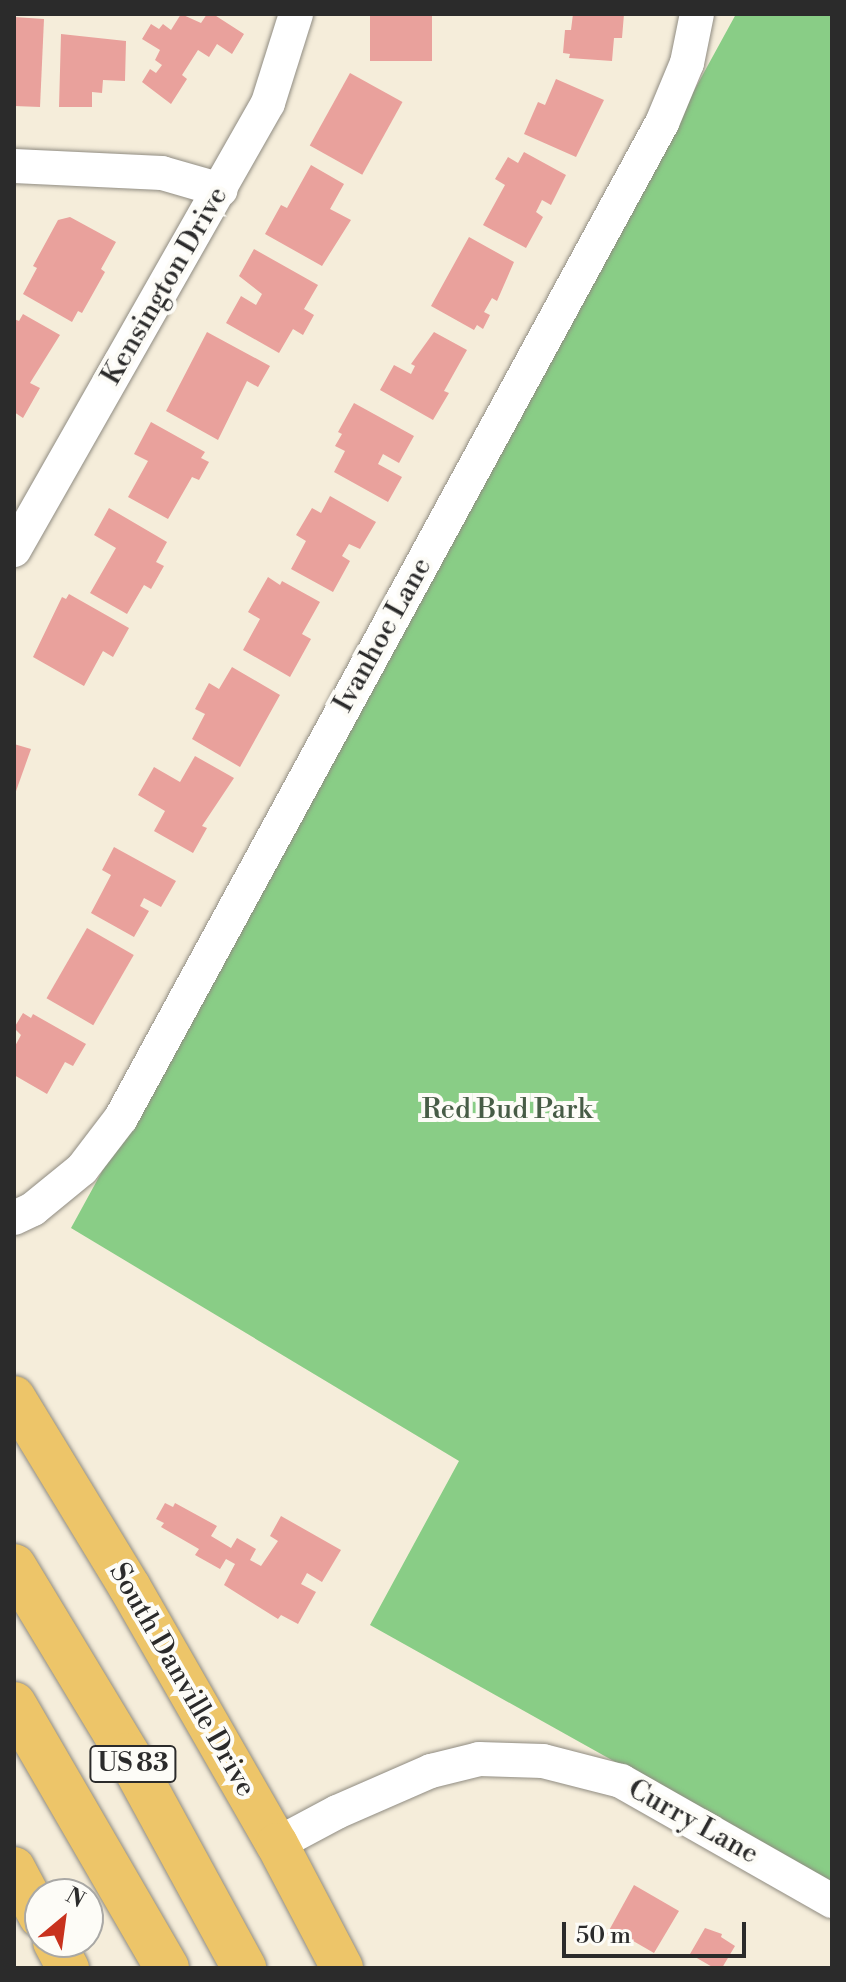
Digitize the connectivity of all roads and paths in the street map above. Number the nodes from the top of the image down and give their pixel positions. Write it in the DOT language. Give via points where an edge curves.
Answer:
graph roads {
  1 [pos="296,14"];
  2 [pos="697,14"];
  3 [pos="14,166"];
  4 [pos="221,190"];
  5 [pos="14,550"];
  6 [pos="14,1218"];
  7 [pos="14,1397"];
  8 [pos="14,1566"];
  9 [pos="14,1704"];
  10 [pos="277,1844"];
  11 [pos="14,1868"];
  12 [pos="24,1887"];
  13 [pos="832,1901"];
  14 [pos="167,1968"];
  15 [pos="244,1968"];
  16 [pos="342,1968"];
  1 -- 4 [label="street, Kensington Drive" via="268,103"];
  2 -- 6 [label="street, Ivanhoe Lane" via="687,63 662,123 121,1118 82,1169"];
  3 -- 4 [label="street" via="162,173"];
  4 -- 5 [label="street, Kensington Drive"];
  7 -- 10 [label="main road, South Danville Drive"];
  8 -- 15 [label="highway, US 83" via="128,1755"];
  9 -- 14 [label="highway, US 83"];
  10 -- 13 [label="street, Curry Lane" via="431,1771 479,1759 543,1761 621,1781"];
  10 -- 16 [label="main road, South Danville Drive"];
  11 -- 12 [label="main road"];
}
